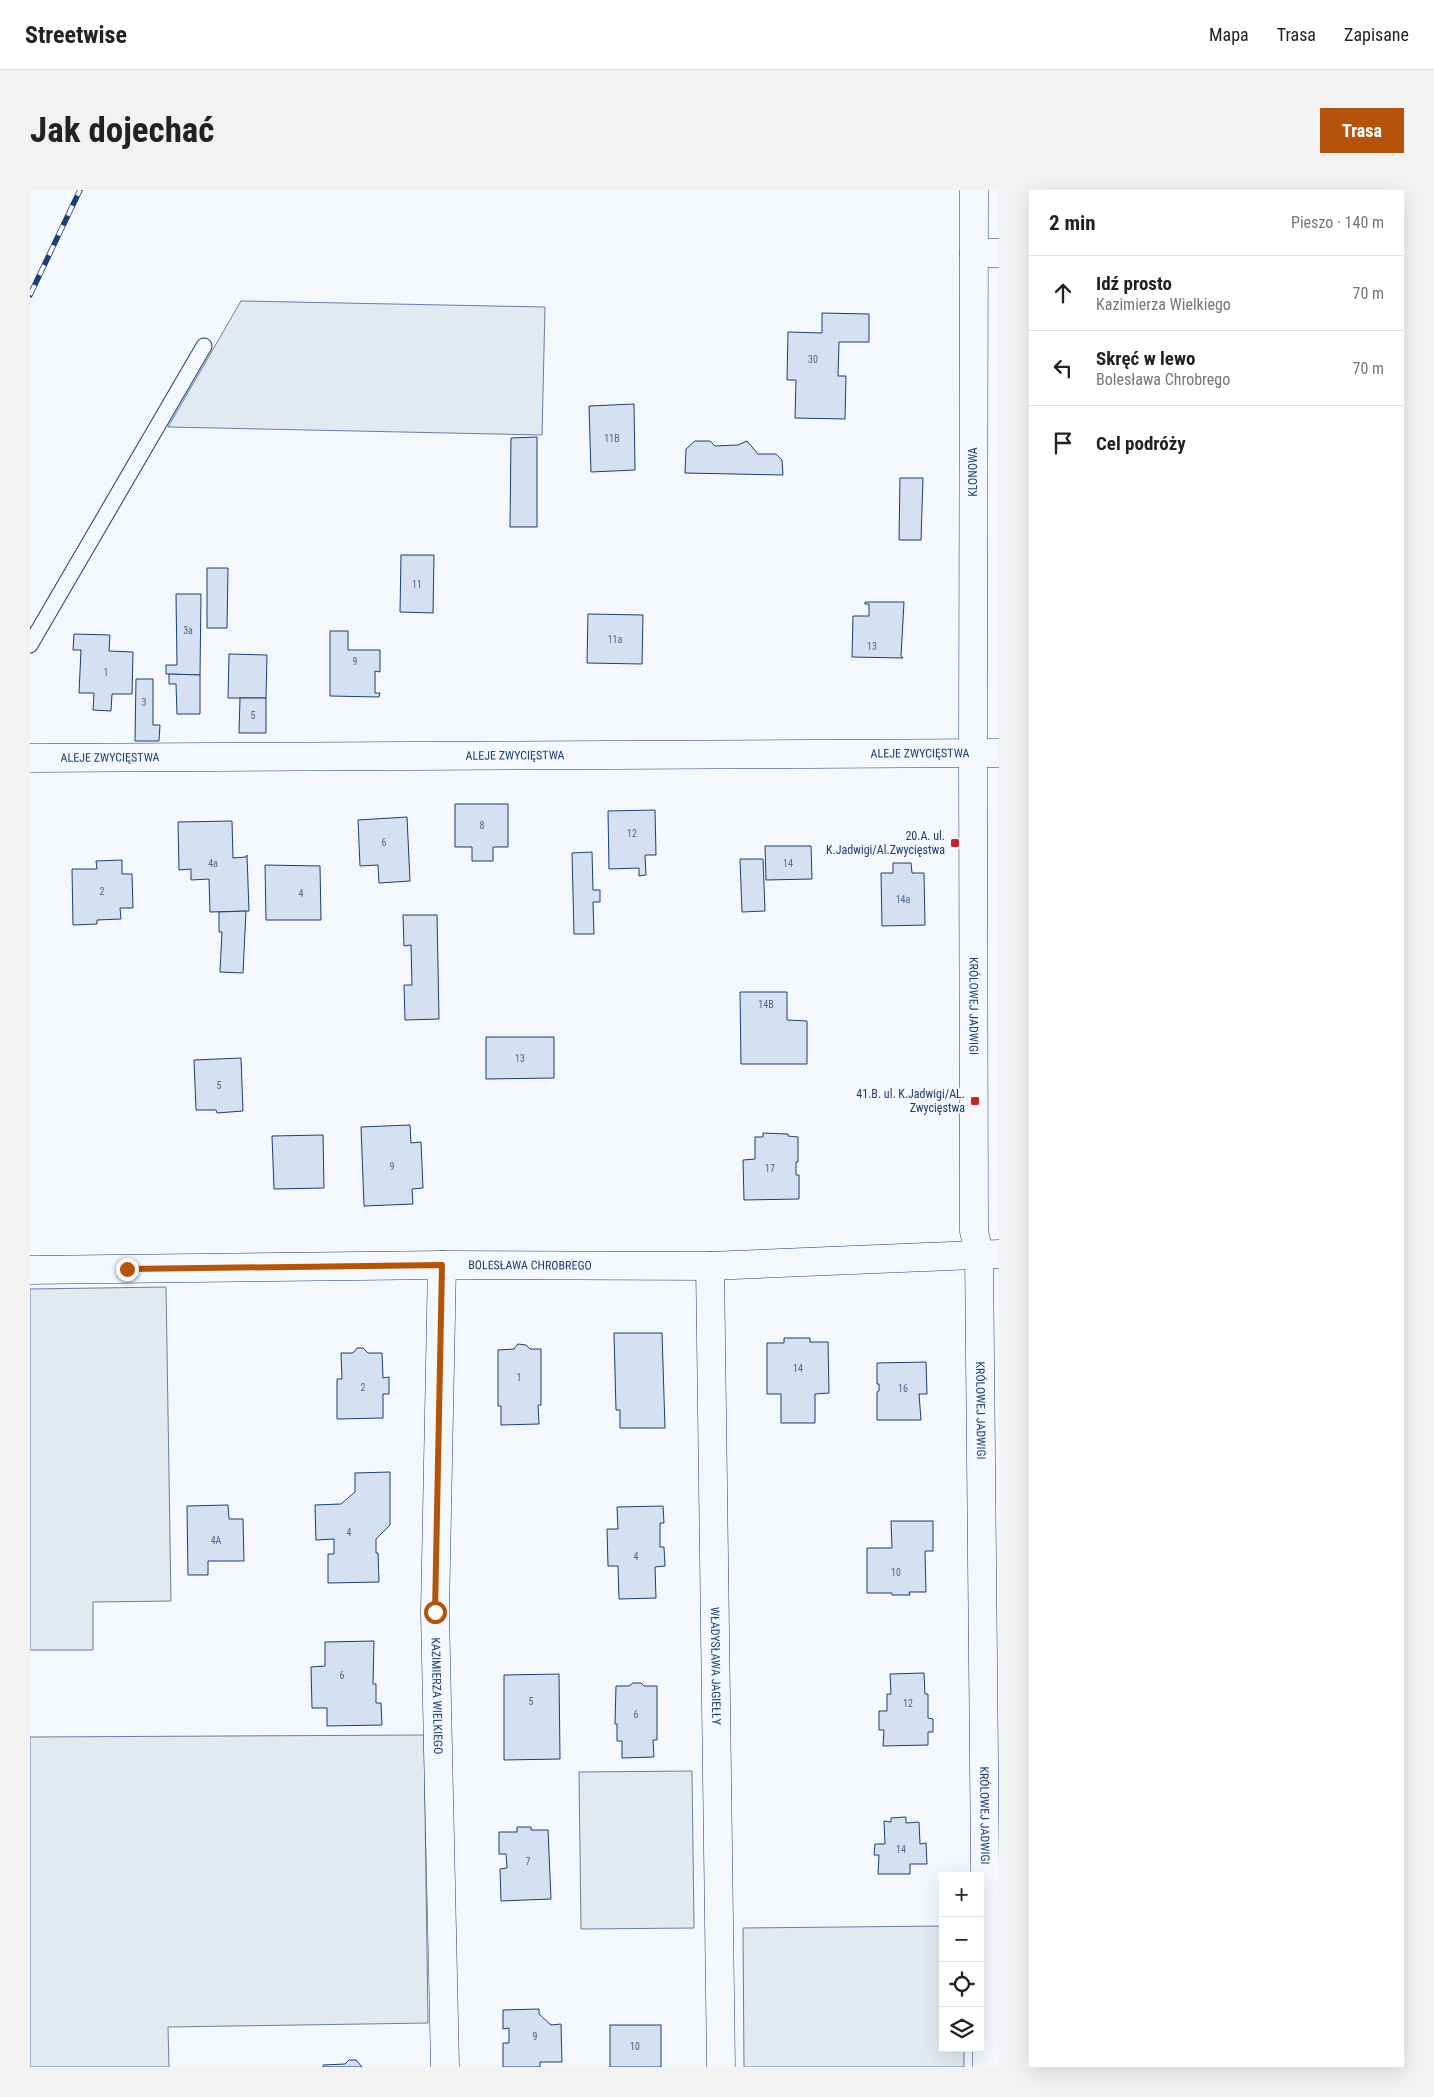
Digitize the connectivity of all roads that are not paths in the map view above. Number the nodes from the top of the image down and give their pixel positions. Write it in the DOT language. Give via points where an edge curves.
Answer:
graph roads {
  1 [pos="974,190"];
  2 [pos="986,253"];
  3 [pos="204,346"];
  4 [pos="33,640"];
  5 [pos="986,754"];
  6 [pos="30,758"];
  7 [pos="989,1254"];
  8 [pos="442,1265"];
  9 [pos="710,1266"];
  10 [pos="30,1270"];
  11 [pos="445,2067"];
  12 [pos="721,2067"];
  13 [pos="987,2067"];
  1 -- 2 [label="street, KLONOWA"];
  2 -- 5 [label="street, KLONOWA"];
  3 -- 4 [label="lane"];
  5 -- 6 [label="street, ALEJE ZWYCIĘSTWA"];
  5 -- 7 [label="street, KRÓLOWEJ JADWIGI" via="974,1231"];
  7 -- 9 [label="street, BOLESŁAWA CHROBREGO"];
  7 -- 13 [label="street, KRÓLOWEJ JADWIGI"];
  8 -- 9 [label="street, BOLESŁAWA CHROBREGO"];
  8 -- 10 [label="street, BOLESŁAWA CHROBREGO"];
  8 -- 11 [label="street, KAZIMIERZA WIELKIEGO" via="435,1612"];
  9 -- 12 [label="street, WŁADYSŁAWA JAGIEŁŁY"];
}
